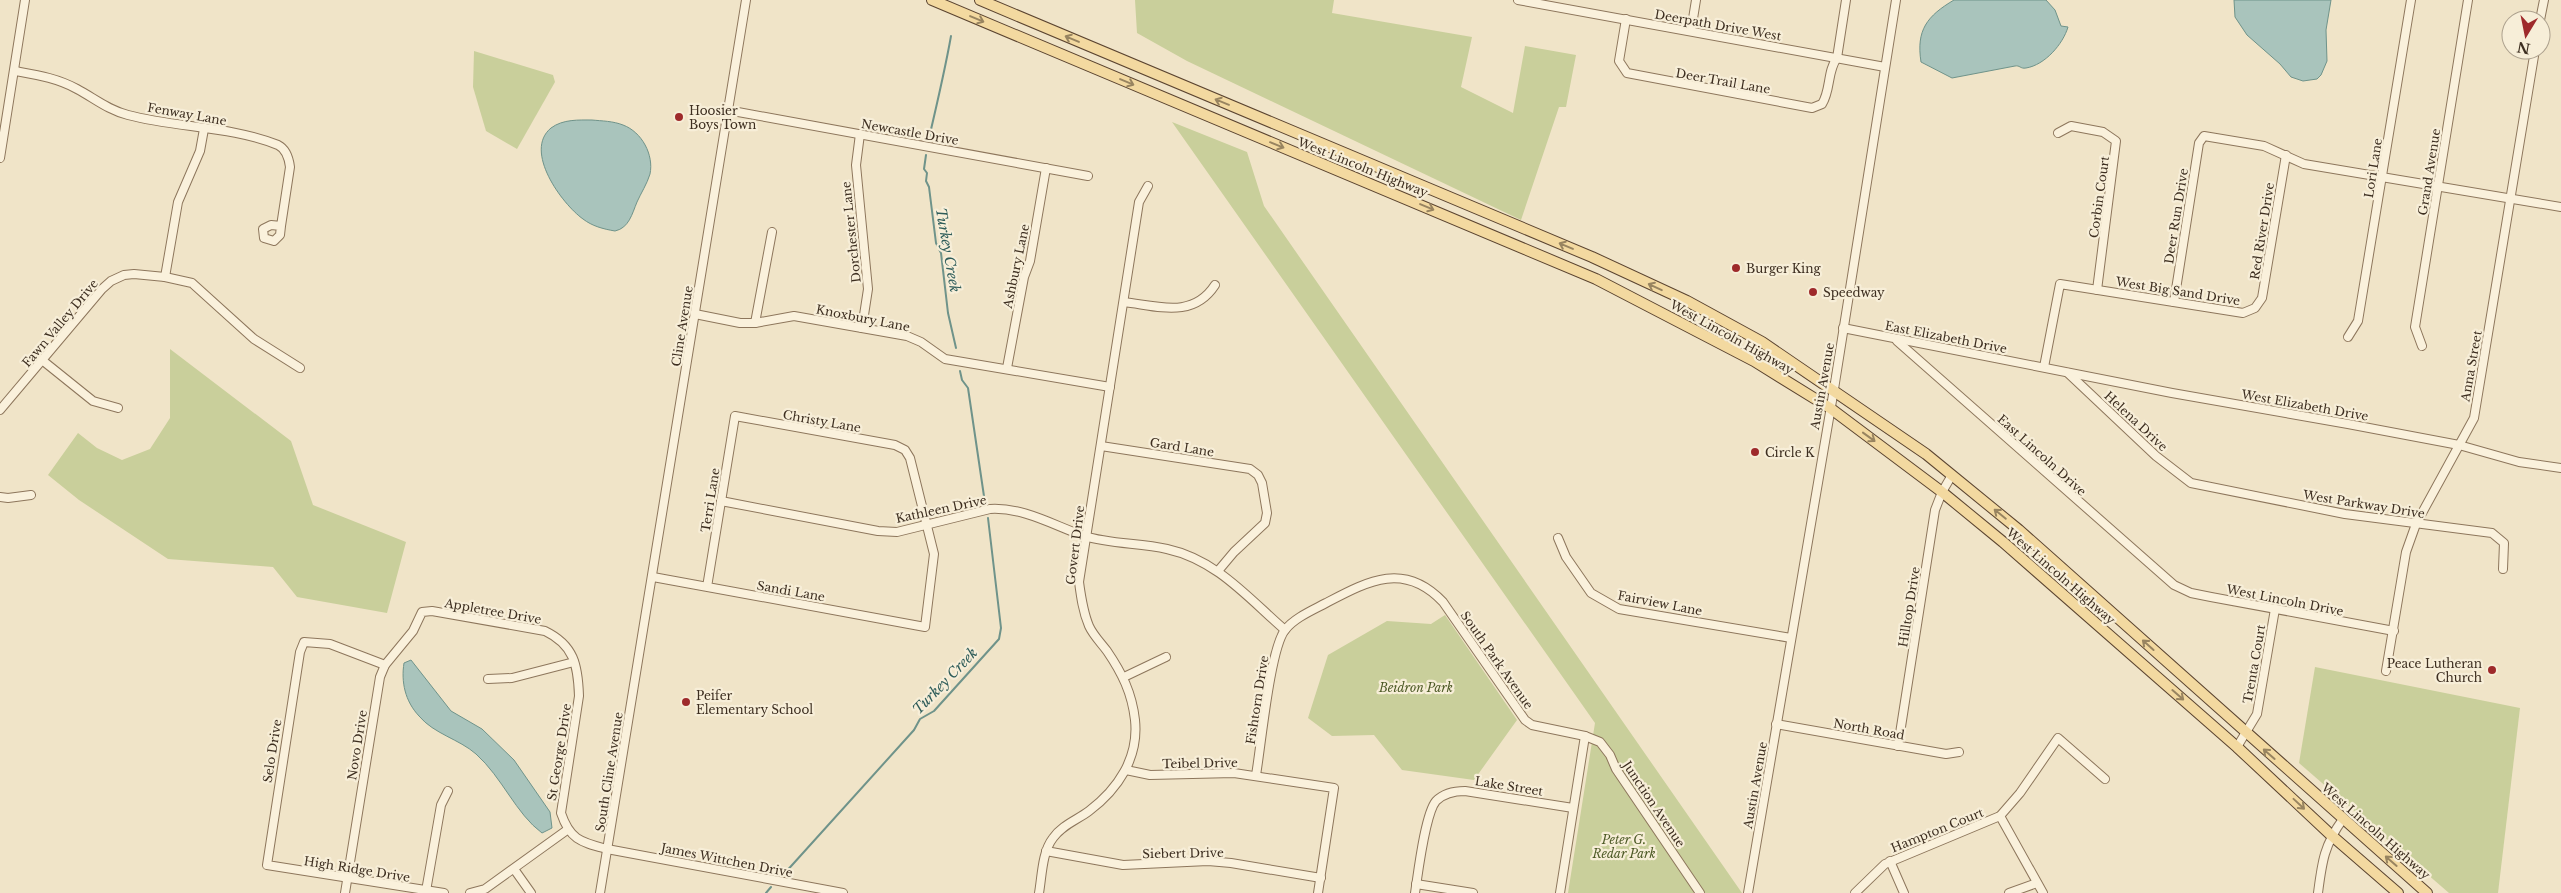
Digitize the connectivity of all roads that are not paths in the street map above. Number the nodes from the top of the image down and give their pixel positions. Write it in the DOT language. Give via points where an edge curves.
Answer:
graph roads {
  1 [pos="26,0"];
  2 [pos="746,0"];
  3 [pos="932,0"];
  4 [pos="980,0"];
  5 [pos="1518,0"];
  6 [pos="1696,0"];
  7 [pos="1846,0"];
  8 [pos="1896,0"];
  9 [pos="2411,0"];
  10 [pos="2468,0"];
  11 [pos="1626,19"];
  12 [pos="1691,31"];
  13 [pos="1837,58"];
  14 [pos="2533,60"];
  15 [pos="1885,66"];
  16 [pos="15,71"];
  17 [pos="727,110"];
  18 [pos="204,129"];
  19 [pos="860,134"];
  20 [pos="2058,134"];
  21 [pos="2286,156"];
  22 [pos="0,158"];
  23 [pos="1046,168"];
  24 [pos="1088,176"];
  25 [pos="2383,176"];
  26 [pos="1148,186"];
  27 [pos="2438,186"];
  28 [pos="2511,198"];
  29 [pos="2561,207"];
  30 [pos="281,226"];
  31 [pos="772,232"];
  32 [pos="165,277"];
  33 [pos="1215,286"];
  34 [pos="2097,290"];
  35 [pos="1124,302"];
  36 [pos="2174,302"];
  37 [pos="2255,308"];
  38 [pos="695,314"];
  39 [pos="755,323"];
  40 [pos="862,328"];
  41 [pos="1843,328"];
  42 [pos="2348,337"];
  43 [pos="1896,340"];
  44 [pos="2422,346"];
  45 [pos="42,360"];
  46 [pos="2044,367"];
  47 [pos="300,368"];
  48 [pos="1006,368"];
  49 [pos="2068,372"];
  50 [pos="1110,387"];
  51 [pos="1834,389"];
  52 [pos="118,408"];
  53 [pos="1830,408"];
  54 [pos="0,410"];
  55 [pos="735,416"];
  56 [pos="2459,445"];
  57 [pos="1101,446"];
  58 [pos="2561,468"];
  59 [pos="1952,475"];
  60 [pos="2191,483"];
  61 [pos="1942,492"];
  62 [pos="31,496"];
  63 [pos="0,497"];
  64 [pos="721,501"];
  65 [pos="2416,524"];
  66 [pos="928,526"];
  67 [pos="1086,536"];
  68 [pos="1558,538"];
  69 [pos="2503,569"];
  70 [pos="1218,571"];
  71 [pos="653,577"];
  72 [pos="2174,585"];
  73 [pos="707,587"];
  74 [pos="2275,609"];
  75 [pos="422,612"];
  76 [pos="1285,630"];
  77 [pos="2394,632"];
  78 [pos="1791,638"];
  79 [pos="640,655"];
  80 [pos="1166,658"];
  81 [pos="574,662"];
  82 [pos="385,665"];
  83 [pos="2386,671"];
  84 [pos="1124,677"];
  85 [pos="488,679"];
  86 [pos="1776,724"];
  87 [pos="2246,733"];
  88 [pos="1585,736"];
  89 [pos="1898,746"];
  90 [pos="2237,747"];
  91 [pos="1958,752"];
  92 [pos="1126,770"];
  93 [pos="1256,775"];
  94 [pos="2105,779"];
  95 [pos="448,792"];
  96 [pos="1573,808"];
  97 [pos="2000,816"];
  98 [pos="2343,818"];
  99 [pos="567,830"];
  100 [pos="2331,835"];
  101 [pos="607,849"];
  102 [pos="1046,851"];
  103 [pos="1890,861"];
  104 [pos="267,865"];
  105 [pos="514,869"];
  106 [pos="1321,878"];
  107 [pos="347,879"];
  108 [pos="2037,883"];
  109 [pos="1416,884"];
  110 [pos="426,891"];
  111 [pos="345,893"];
  112 [pos="444,893"];
  113 [pos="470,893"];
  114 [pos="531,893"];
  115 [pos="600,893"];
  116 [pos="843,893"];
  117 [pos="1039,893"];
  118 [pos="1318,893"];
  119 [pos="1415,893"];
  120 [pos="1473,893"];
  121 [pos="1560,893"];
  122 [pos="1700,893"];
  123 [pos="1748,893"];
  124 [pos="1855,893"];
  125 [pos="1904,893"];
  126 [pos="2009,893"];
  127 [pos="2043,893"];
  128 [pos="2318,893"];
  129 [pos="2398,893"];
  130 [pos="2427,893"];
  1 -- 16 [label="street"];
  2 -- 17 [label="street, Cline Avenue"];
  3 -- 53 [label="main road, West Lincoln Highway, one-way" via="1596,280 1754,361"];
  51 -- 4 [label="main road, West Lincoln Highway, one-way" via="1762,342 1687,301 1604,263"];
  5 -- 11 [label="street, Deerpath Drive West"];
  6 -- 12 [label="street"];
  7 -- 13 [label="street"];
  8 -- 15 [label="street, Austin Avenue"];
  9 -- 25 [label="street, Lori Lane"];
  10 -- 27 [label="street, Grand Avenue"];
  11 -- 12 [label="street, Deerpath Drive West"];
  11 -- 13 [label="street, Deer Trail Lane" via="1619,61 1627,73 1742,96 1817,107 1825,99"];
  12 -- 13 [label="street, Deerpath Drive West"];
  13 -- 15 [label="street, Deerpath Drive West"];
  14 -- 28 [label="street, Anna Street"];
  15 -- 41 [label="street, Austin Avenue"];
  16 -- 18 [label="street, Fenway Lane" via="54,78 116,112"];
  16 -- 22 [label="street"];
  17 -- 19 [label="street, Newcastle Drive"];
  17 -- 38 [label="street, Cline Avenue"];
  18 -- 30 [label="street, Fenway Lane" via="255,137 281,146 289,158 290,167"];
  18 -- 32 [label="street" via="200,151 178,202"];
  19 -- 23 [label="street, Newcastle Drive"];
  19 -- 40 [label="street, Dorchester Lane" via="856,165 868,290"];
  20 -- 34 [label="street, Corbin Court" via="2071,126 2109,134 2116,141"];
  21 -- 25 [label="street" via="2304,164"];
  21 -- 36 [label="street, Deer Run Drive" via="2264,146 2204,136 2199,143"];
  21 -- 37 [label="street, Red River Drive" via="2262,298"];
  23 -- 24 [label="street, Newcastle Drive"];
  23 -- 48 [label="street, Ashbury Lane" via="1030,261"];
  25 -- 27 [label="street"];
  25 -- 42 [label="street, Lori Lane" via="2358,321"];
  26 -- 35 [label="street, Govert Drive" via="1139,202"];
  27 -- 28 [label="street"];
  27 -- 44 [label="street, Grand Avenue" via="2415,327"];
  28 -- 29 [label="street"];
  28 -- 56 [label="street, Anna Street" via="2474,418"];
  31 -- 39 [label="street"];
  32 -- 45 [label="street, Fawn Valley Drive" via="134,274 111,281"];
  32 -- 47 [label="street, Fawn Valley Drive" via="192,283 254,339"];
  33 -- 35 [label="street" via="1207,298 1195,305 1176,308"];
  34 -- 36 [label="street, West Big Sand Drive"];
  34 -- 46 [label="street, West Big Sand Drive" via="2060,284"];
  35 -- 50 [label="street, Govert Drive"];
  36 -- 37 [label="street, West Big Sand Drive" via="2243,313"];
  38 -- 39 [label="street, Knoxbury Lane"];
  38 -- 71 [label="street, Cline Avenue"];
  39 -- 40 [label="street, Knoxbury Lane" via="794,316"];
  40 -- 48 [label="street, Knoxbury Lane" via="907,336 945,358"];
  41 -- 43 [label="street, East Elizabeth Drive"];
  41 -- 51 [label="street, Austin Avenue"];
  43 -- 46 [label="street, East Elizabeth Drive"];
  43 -- 72 [label="street, East Lincoln Drive"];
  45 -- 52 [label="street" via="93,401"];
  45 -- 54 [label="street, Fawn Valley Drive"];
  46 -- 49 [label="street, West Elizabeth Drive"];
  48 -- 50 [label="street, Knoxbury Lane"];
  49 -- 56 [label="street, West Elizabeth Drive"];
  49 -- 60 [label="street, Helena Drive" via="2156,456"];
  50 -- 57 [label="street, Govert Drive"];
  51 -- 53 [label="street, Austin Avenue"];
  51 -- 59 [label="main road, West Lincoln Highway"];
  53 -- 61 [label="main road, West Lincoln Highway, one-way"];
  53 -- 78 [label="street, Austin Avenue"];
  55 -- 64 [label="street, Terri Lane"];
  55 -- 66 [label="street, Christy Lane" via="895,445 905,450"];
  56 -- 58 [label="street, West Elizabeth Drive" via="2519,462"];
  56 -- 65 [label="street, Anna Street"];
  57 -- 67 [label="street, Govert Drive"];
  57 -- 70 [label="street, Gard Lane" via="1250,469 1258,475 1264,490 1265,523"];
  59 -- 61 [label="street, Hilltop Drive"];
  87 -- 59 [label="main road, West Lincoln Highway, one-way" via="2019,530"];
  60 -- 65 [label="street, West Parkway Drive" via="2344,514"];
  61 -- 89 [label="street, Hilltop Drive" via="1935,510"];
  61 -- 90 [label="main road, West Lincoln Highway, one-way"];
  62 -- 63 [label="street"];
  64 -- 66 [label="street, Kathleen Drive" via="878,531 898,532"];
  64 -- 73 [label="street, Terri Lane"];
  65 -- 69 [label="street, West Parkway Drive" via="2492,533 2504,543"];
  65 -- 77 [label="street, Anna Street" via="2406,552"];
  66 -- 67 [label="street, Kathleen Drive" via="1004,508 1025,512"];
  66 -- 73 [label="street, Sandi Lane" via="934,554 925,627"];
  67 -- 70 [label="street, Kathleen Drive" via="1184,553"];
  67 -- 84 [label="street, Govert Drive" via="1081,601 1090,627"];
  68 -- 78 [label="street, Fairview Lane" via="1566,557 1591,593 1619,609"];
  70 -- 76 [label="street, Kathleen Drive"];
  71 -- 73 [label="street, Sandi Lane"];
  71 -- 79 [label="street, Cline Avenue"];
  72 -- 74 [label="street, West Lincoln Drive" via="2191,593"];
  74 -- 77 [label="street, West Lincoln Drive"];
  74 -- 87 [label="street, Trenta Court" via="2256,714"];
  75 -- 81 [label="street, Appletree Drive" via="432,611 545,631 568,647"];
  75 -- 82 [label="street, Novo Drive" via="413,631"];
  76 -- 88 [label="street, South Park Avenue" via="1296,620 1369,581 1394,578 1419,583 1443,602 1525,720 1532,725"];
  76 -- 93 [label="street, Fishtorn Drive" via="1276,655"];
  77 -- 83 [label="street, Anna Street"];
  78 -- 86 [label="street, Austin Avenue"];
  79 -- 101 [label="street, South Cline Avenue"];
  80 -- 84 [label="street"];
  81 -- 85 [label="street" via="512,678"];
  81 -- 99 [label="street, St George Drive" via="579,696 563,796 562,813"];
  82 -- 104 [label="street, Selo Drive" via="330,644 304,642 298,661"];
  82 -- 107 [label="street, Novo Drive" via="378,685"];
  84 -- 92 [label="street, Govert Drive" via="1135,720 1133,748"];
  86 -- 89 [label="street, North Road"];
  86 -- 123 [label="street, Austin Avenue"];
  87 -- 90 [label="street, Trenta Court"];
  98 -- 87 [label="main road, West Lincoln Highway, one-way"];
  88 -- 96 [label="street"];
  88 -- 122 [label="street, Junction Avenue" via="1606,748 1616,769"];
  89 -- 91 [label="street, North Road" via="1946,754"];
  90 -- 100 [label="main road, West Lincoln Highway, one-way"];
  92 -- 93 [label="street, Teibel Drive" via="1150,775 1209,772"];
  92 -- 102 [label="street, Govert Drive" via="1106,797 1053,838"];
  93 -- 106 [label="street, Teibel Drive" via="1334,788"];
  94 -- 97 [label="street, Hampton Court" via="2058,738"];
  95 -- 110 [label="street" via="441,806"];
  96 -- 109 [label="street, Lake Street" via="1452,791 1434,804"];
  96 -- 121 [label="street"];
  97 -- 103 [label="street, Hampton Court"];
  97 -- 108 [label="street"];
  98 -- 100 [label="street"];
  130 -- 98 [label="main road, West Lincoln Highway, one-way"];
  99 -- 101 [label="street" via="576,839"];
  99 -- 105 [label="street"];
  100 -- 128 [label="street" via="2324,852"];
  100 -- 129 [label="main road, West Lincoln Highway"];
  101 -- 115 [label="street, South Cline Avenue"];
  101 -- 116 [label="street, James Wittchen Drive"];
  102 -- 106 [label="street, Siebert Drive" via="1123,865 1208,861"];
  102 -- 117 [label="street, Govert Drive"];
  103 -- 124 [label="street, Hampton Court"];
  103 -- 125 [label="street"];
  104 -- 107 [label="street, High Ridge Drive"];
  105 -- 113 [label="street" via="485,889"];
  105 -- 114 [label="street"];
  106 -- 118 [label="street"];
  107 -- 110 [label="street, High Ridge Drive"];
  107 -- 111 [label="street, Novo Drive"];
  108 -- 126 [label="street"];
  108 -- 127 [label="street"];
  109 -- 119 [label="street"];
  109 -- 120 [label="street"];
  110 -- 112 [label="street, High Ridge Drive"];
}
